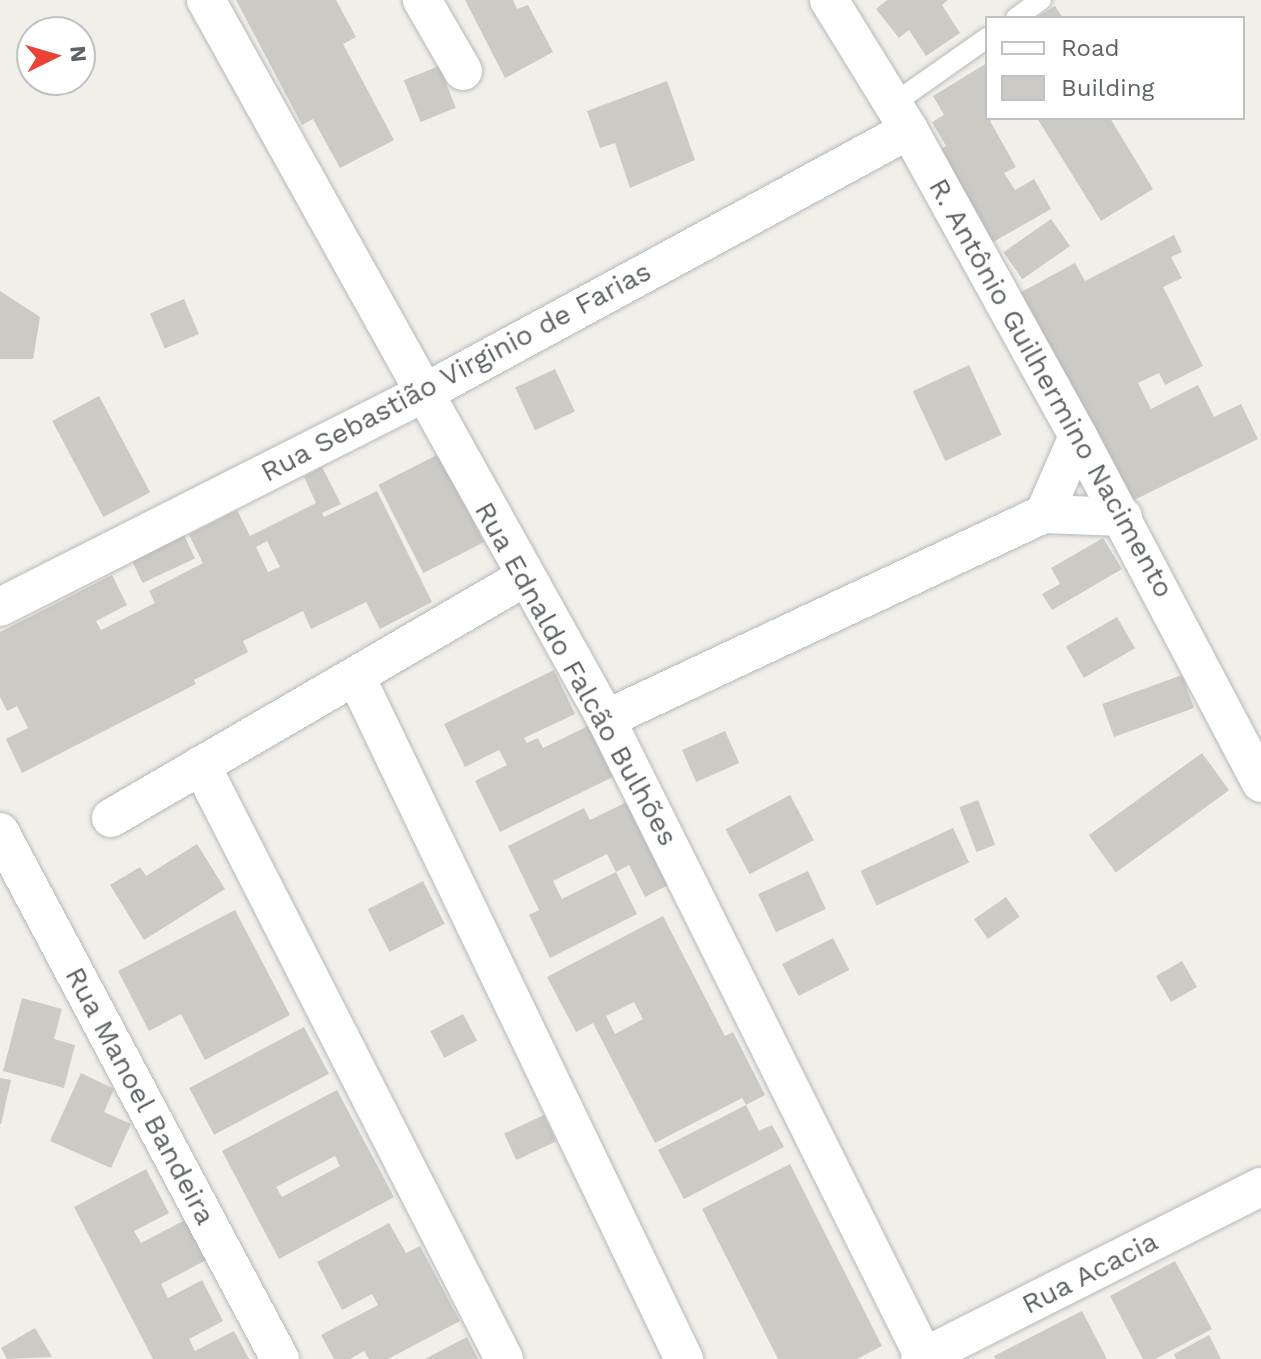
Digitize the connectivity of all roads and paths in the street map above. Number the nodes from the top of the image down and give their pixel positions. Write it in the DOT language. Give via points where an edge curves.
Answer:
graph roads {
  1 [pos="206,0"];
  2 [pos="422,0"];
  3 [pos="829,0"];
  4 [pos="1041,0"];
  5 [pos="1019,16"];
  6 [pos="985,40"];
  7 [pos="463,71"];
  8 [pos="901,117"];
  9 [pos="422,394"];
  10 [pos="1078,436"];
  11 [pos="1044,514"];
  12 [pos="1123,517"];
  13 [pos="524,578"];
  14 [pos="0,607"];
  15 [pos="357,679"];
  16 [pos="606,719"];
  17 [pos="201,765"];
  18 [pos="1261,783"];
  19 [pos="111,818"];
  20 [pos="0,832"];
  21 [pos="1261,1187"];
  22 [pos="923,1358"];
  23 [pos="280,1359"];
  24 [pos="504,1359"];
  25 [pos="684,1359"];
  1 -- 9 [label="street, Rua Ednaldo Falcão Bulhões"];
  2 -- 7 [label="street"];
  3 -- 8 [label="street, R. Antônio Guilhermino Nacimento"];
  4 -- 5 [label="lane"];
  6 -- 8 [label="lane, Rua Sebastião Virginio de Farias"];
  8 -- 9 [label="street, Rua Sebastião Virginio de Farias"];
  8 -- 10 [label="street, R. Antônio Guilhermino Nacimento"];
  9 -- 13 [label="street, Rua Ednaldo Falcão Bulhões"];
  9 -- 14 [label="street, Rua Sebastião Virginio de Farias"];
  10 -- 11 [label="street"];
  10 -- 12 [label="street, R. Antônio Guilhermino Nacimento"];
  11 -- 12 [label="street"];
  11 -- 16 [label="street"];
  12 -- 18 [label="street, R. Antônio Guilhermino Nacimento"];
  13 -- 15 [label="street"];
  13 -- 16 [label="street, Rua Ednaldo Falcão Bulhões"];
  15 -- 17 [label="street"];
  15 -- 25 [label="street"];
  16 -- 22 [label="street, Rua Ednaldo Falcão Bulhões"];
  17 -- 19 [label="street"];
  17 -- 24 [label="street"];
  20 -- 23 [label="street, Rua Manoel Bandeira"];
  21 -- 22 [label="street, Rua Acacia"];
}
